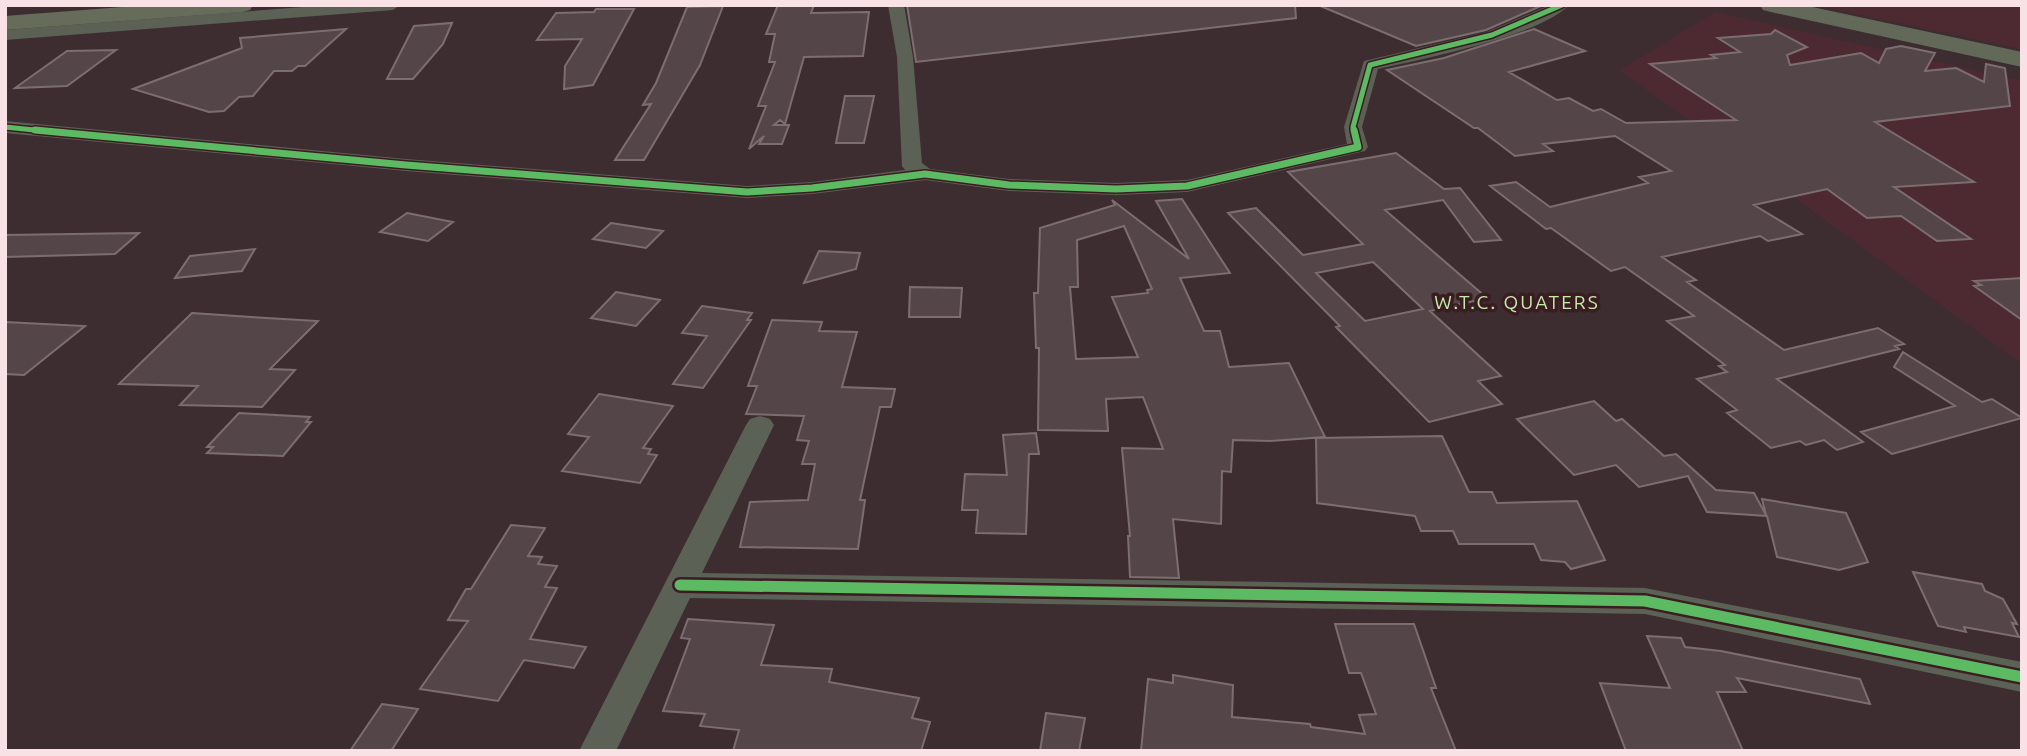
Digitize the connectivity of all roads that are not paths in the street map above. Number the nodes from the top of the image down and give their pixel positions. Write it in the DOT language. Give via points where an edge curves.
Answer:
graph roads {
  1 [pos="161,5"];
  2 [pos="242,5"];
  3 [pos="393,5"];
  4 [pos="896,5"];
  5 [pos="1562,5"];
  6 [pos="1771,5"];
  7 [pos="1796,5"];
  8 [pos="5,17"];
  9 [pos="5,23"];
  10 [pos="31,33"];
  11 [pos="5,35"];
  12 [pos="2022,53"];
  13 [pos="5,54"];
  14 [pos="2022,60"];
  15 [pos="5,127"];
  16 [pos="925,174"];
  17 [pos="760,425"];
  18 [pos="680,585"];
  19 [pos="2022,677"];
  20 [pos="597,751"];
  1 -- 8 [label="highway"];
  2 -- 9 [label="highway"];
  3 -- 10 [label="street"];
  4 -- 16 [label="street" via="905,57 912,166"];
  5 -- 16 [label="street" via="1530,23 1470,43 1370,65 1353,127 1359,147 1187,186 1009,185"];
  6 -- 14 [label="main road"];
  7 -- 12 [label="main road"];
  10 -- 11 [label="street"];
  10 -- 13 [label="street"];
  15 -- 16 [label="street" via="747,192"];
  17 -- 18 [label="street"];
  18 -- 19 [label="street" via="1645,601"];
  18 -- 20 [label="street"];
}
